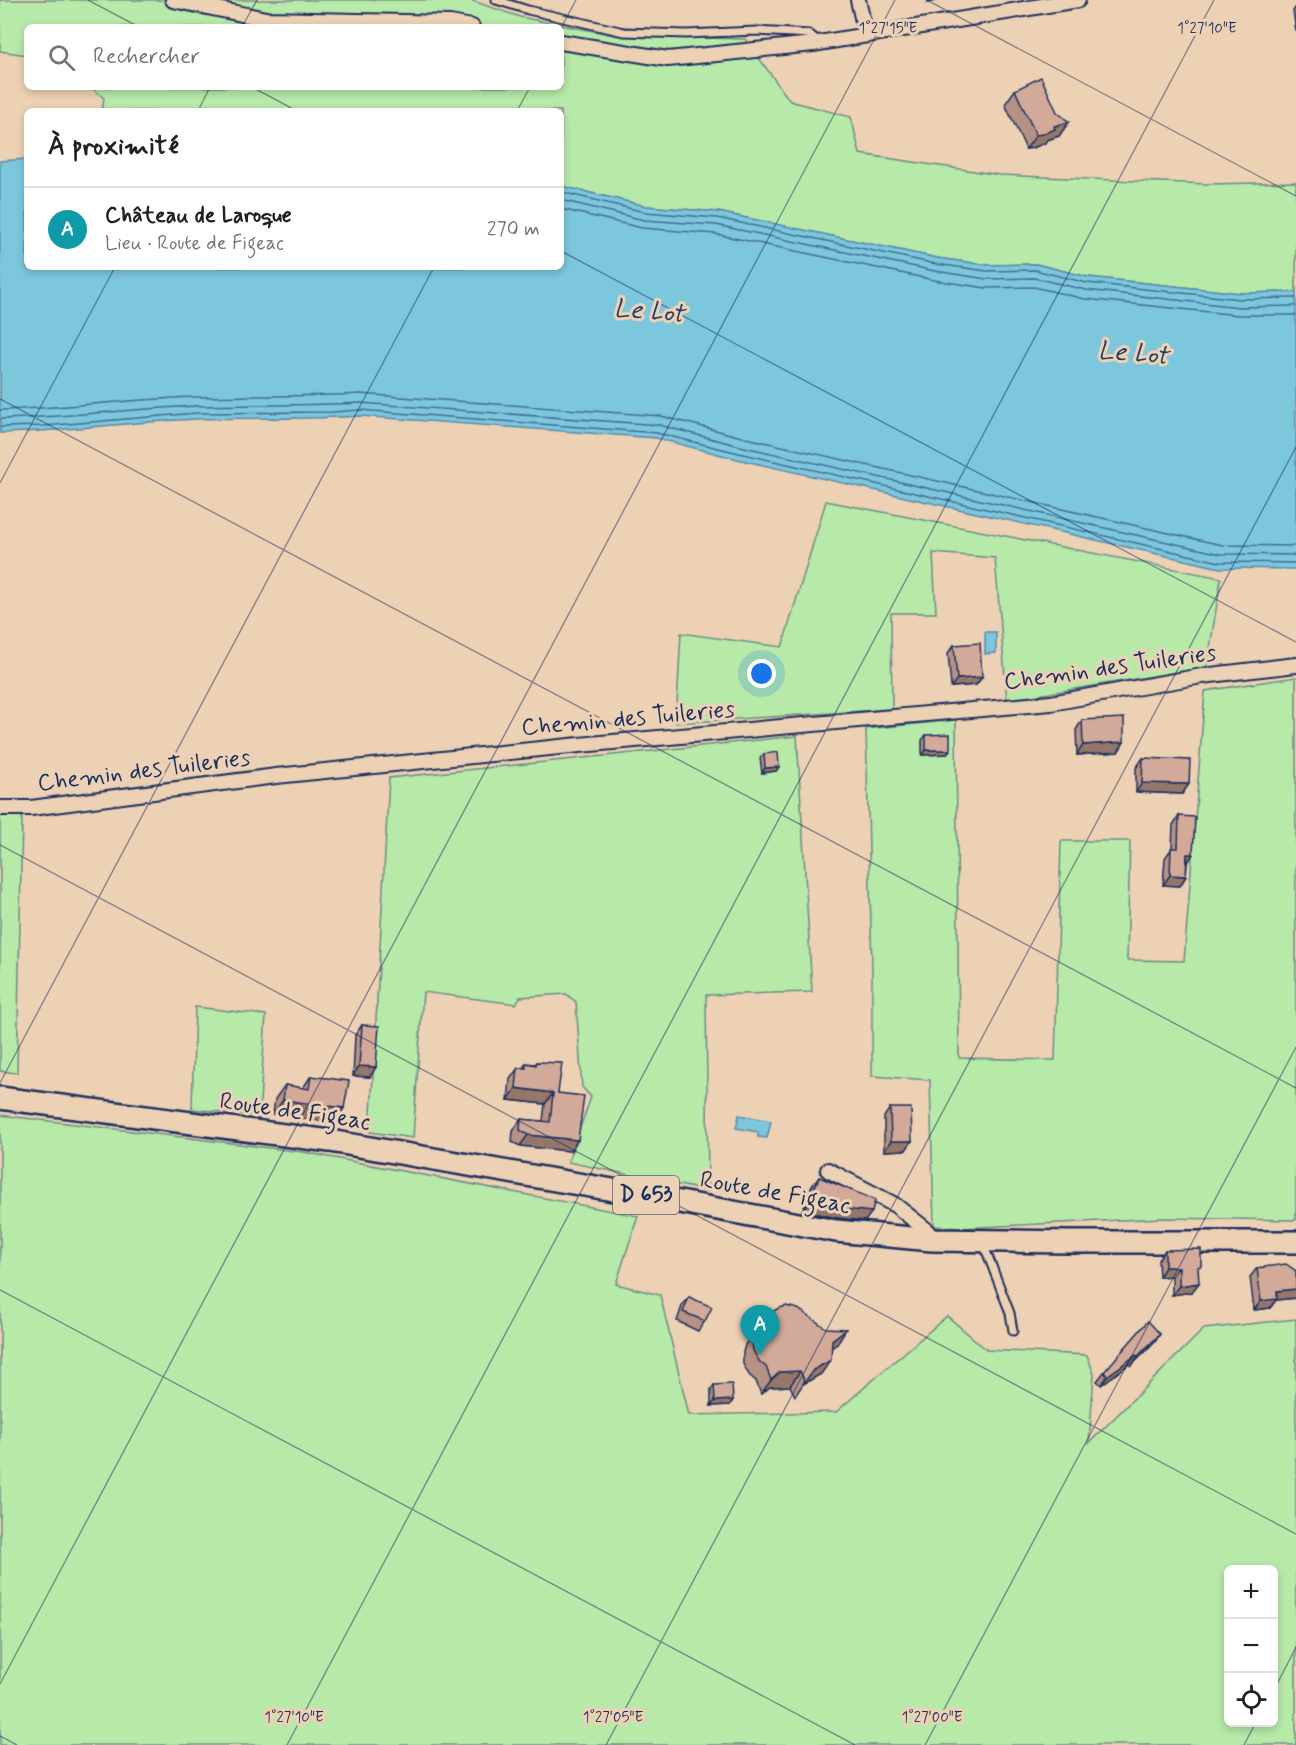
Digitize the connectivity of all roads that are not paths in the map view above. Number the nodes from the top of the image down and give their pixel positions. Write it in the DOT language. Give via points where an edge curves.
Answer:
graph roads {
  1 [pos="173,0"];
  2 [pos="496,0"];
  3 [pos="858,0"];
  4 [pos="982,0"];
  5 [pos="1078,0"];
  6 [pos="986,14"];
  7 [pos="456,24"];
  8 [pos="866,35"];
  9 [pos="564,42"];
  10 [pos="820,42"];
  11 [pos="1296,665"];
  12 [pos="0,808"];
  13 [pos="0,1098"];
  14 [pos="828,1170"];
  15 [pos="932,1240"];
  16 [pos="982,1241"];
  17 [pos="1296,1242"];
  18 [pos="1013,1331"];
  1 -- 7 [label="street" via="266,19"];
  2 -- 10 [label="lane" via="624,32 756,31 808,34"];
  3 -- 8 [label="street"];
  4 -- 6 [label="street"];
  5 -- 6 [label="street"];
  6 -- 8 [label="street"];
  8 -- 10 [label="street"];
  9 -- 10 [label="street" via="668,59"];
  11 -- 12 [label="street, Chemin des Tuileries" via="1202,676 1051,703 579,745 276,776 31,808"];
  13 -- 15 [label="main road, Route de Figeac / D 653" via="330,1141 836,1231"];
  14 -- 15 [label="street" via="895,1205 928,1231"];
  15 -- 16 [label="main road, Route de Figeac / D 653"];
  16 -- 17 [label="main road, Route de Figeac / D 653"];
  16 -- 18 [label="lane" via="1010,1313"];
}
